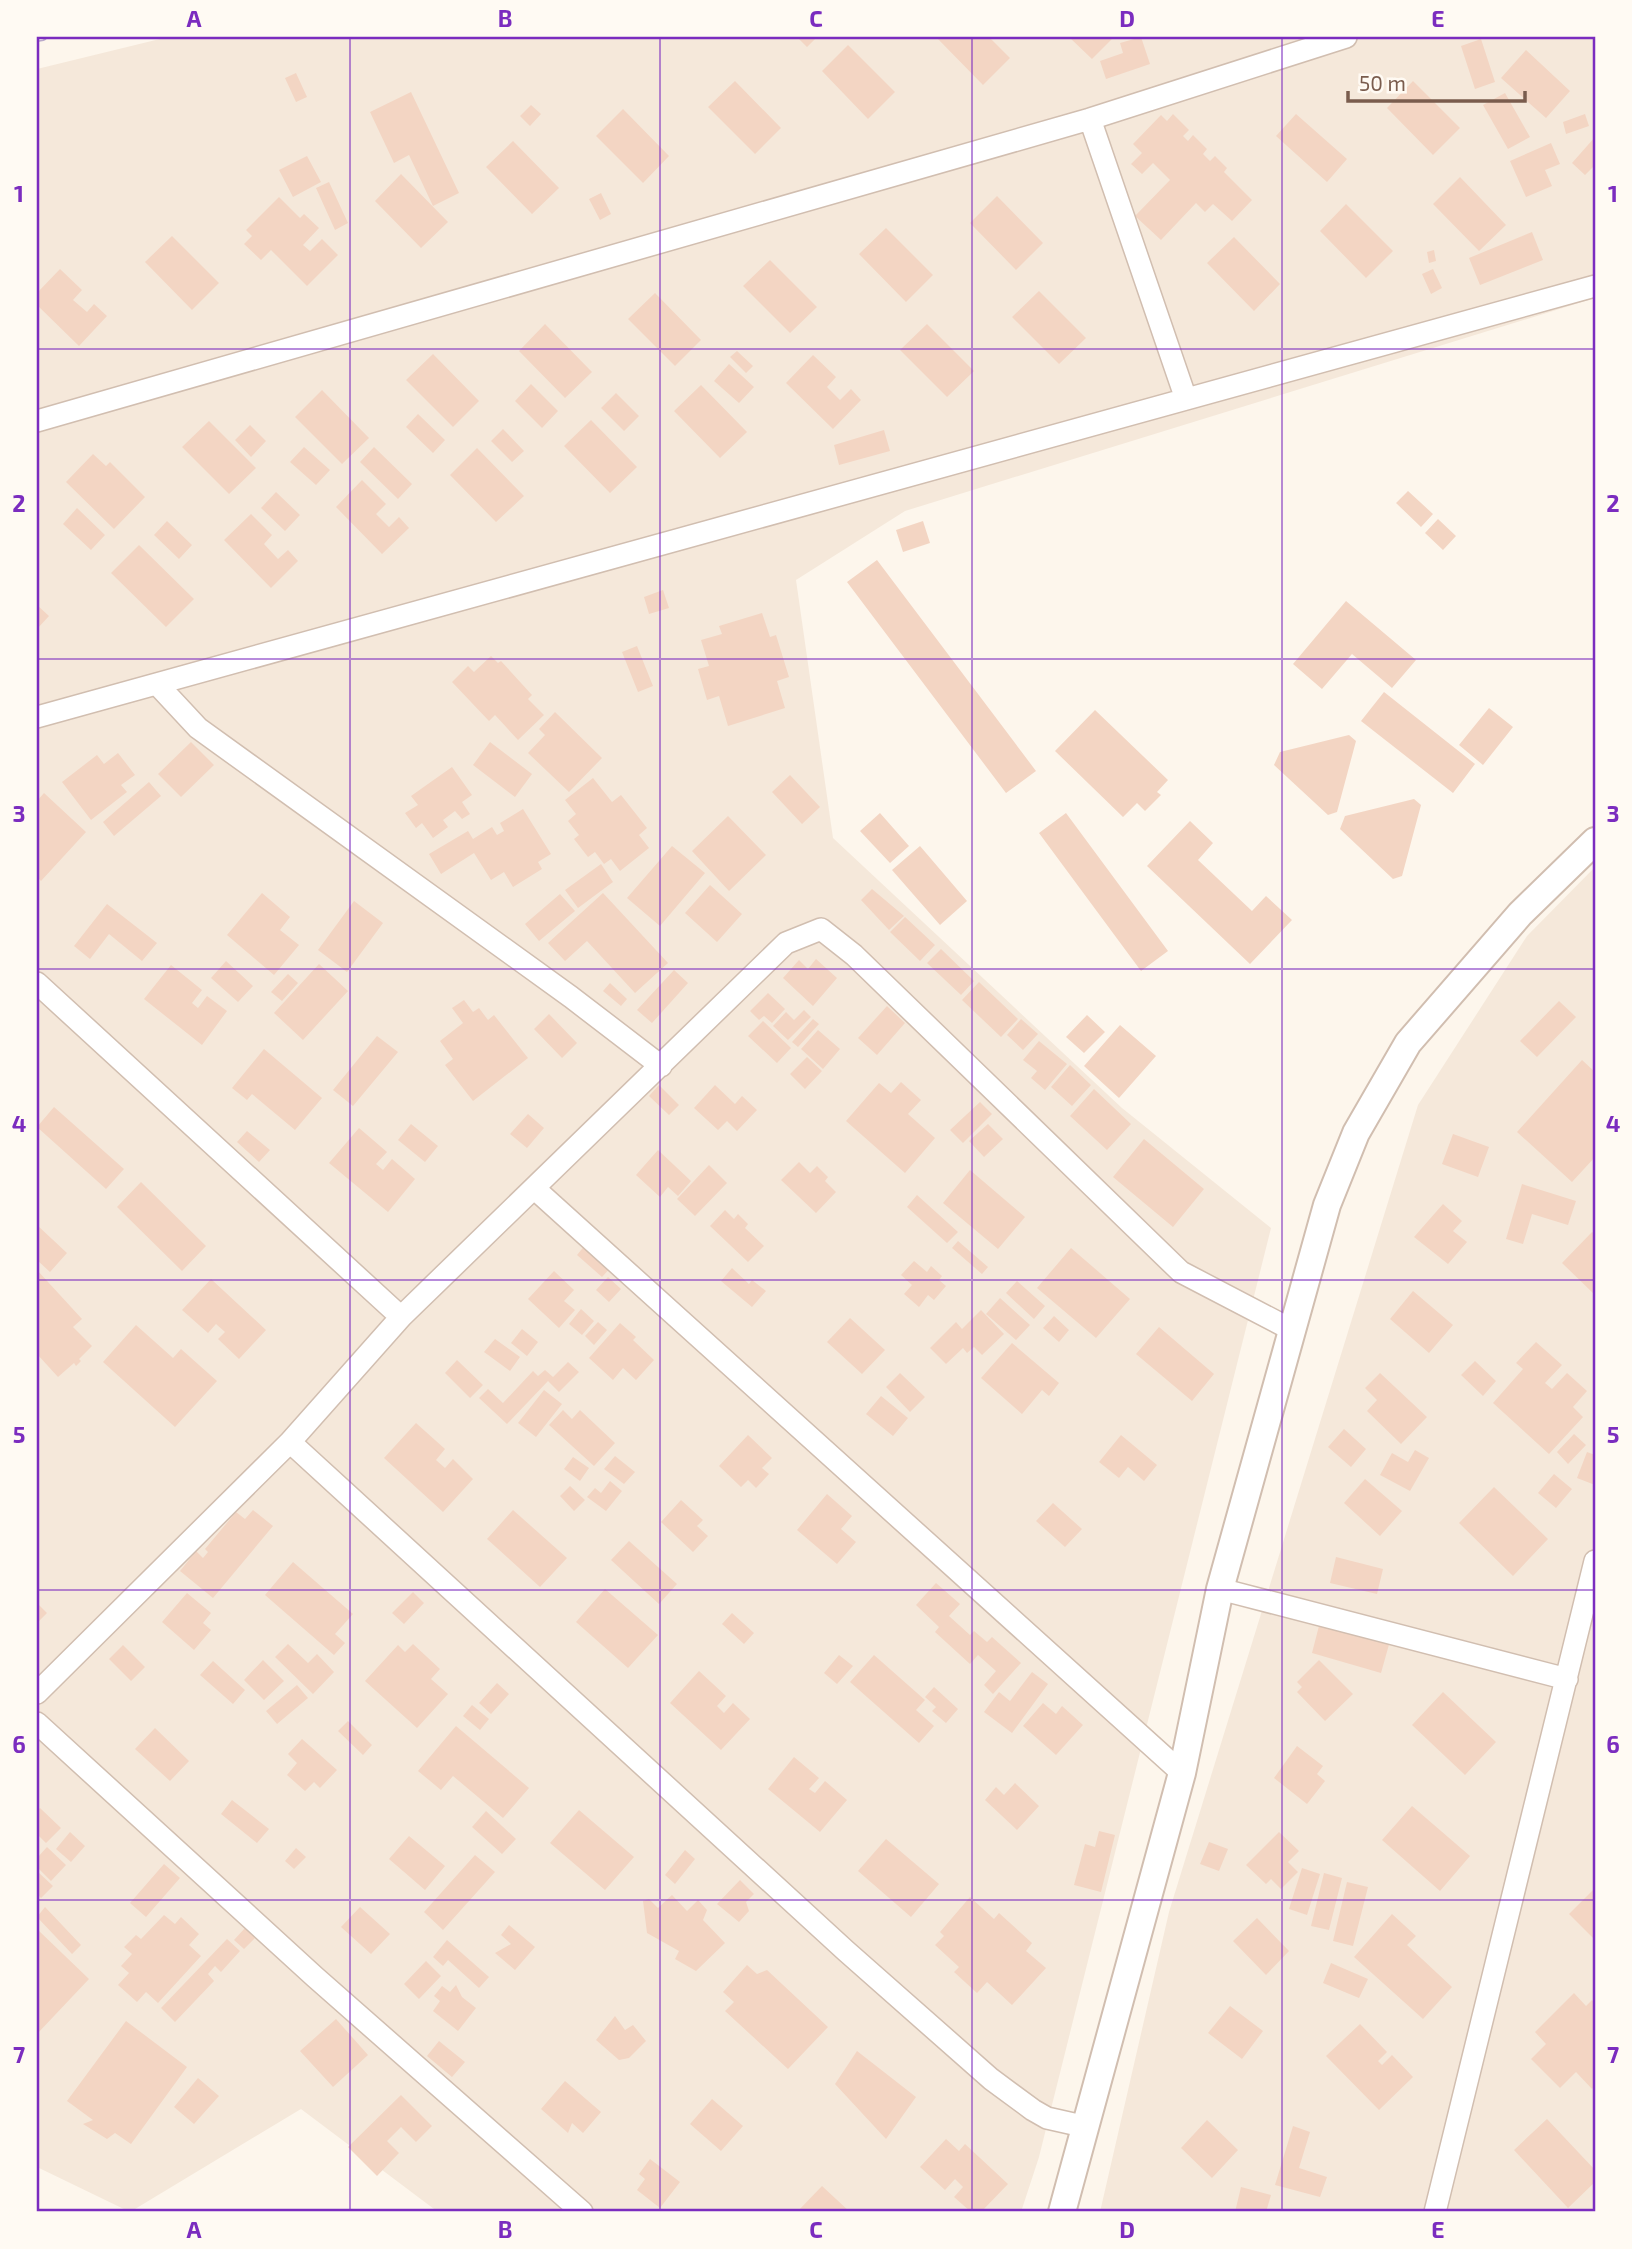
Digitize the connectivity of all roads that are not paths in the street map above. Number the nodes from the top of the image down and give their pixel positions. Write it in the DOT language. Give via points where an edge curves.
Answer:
graph roads {
  1 [pos="1346,37"];
  2 [pos="1090,119"];
  3 [pos="1595,285"];
  4 [pos="1186,399"];
  5 [pos="37,421"];
  6 [pos="157,684"];
  7 [pos="37,717"];
  8 [pos="1595,841"];
  9 [pos="37,983"];
  10 [pos="661,1066"];
  11 [pos="535,1189"];
  12 [pos="401,1317"];
  13 [pos="1294,1331"];
  14 [pos="290,1442"];
  15 [pos="1595,1561"];
  16 [pos="1220,1589"];
  17 [pos="1567,1679"];
  18 [pos="37,1693"];
  19 [pos="37,1723"];
  20 [pos="1182,1773"];
  21 [pos="1087,2127"];
  22 [pos="582,2212"];
  23 [pos="1062,2212"];
  24 [pos="1435,2212"];
  1 -- 2 [label="street"];
  2 -- 4 [label="street"];
  2 -- 5 [label="street"];
  3 -- 4 [label="street"];
  4 -- 6 [label="street"];
  6 -- 7 [label="street"];
  6 -- 10 [label="street" via="198,728"];
  8 -- 13 [label="street" via="1520,914 1408,1043 1356,1133 1327,1205"];
  9 -- 12 [label="street"];
  10 -- 11 [label="street"];
  10 -- 13 [label="street" via="786,943 821,929 854,955 1181,1272"];
  11 -- 12 [label="street"];
  11 -- 20 [label="street"];
  12 -- 14 [label="street"];
  13 -- 16 [label="street"];
  14 -- 18 [label="street"];
  14 -- 21 [label="street" via="948,2042 1033,2110"];
  15 -- 17 [label="street"];
  16 -- 17 [label="street"];
  16 -- 20 [label="street"];
  17 -- 24 [label="street"];
  19 -- 22 [label="street"];
  20 -- 21 [label="street"];
  21 -- 23 [label="street"];
}
